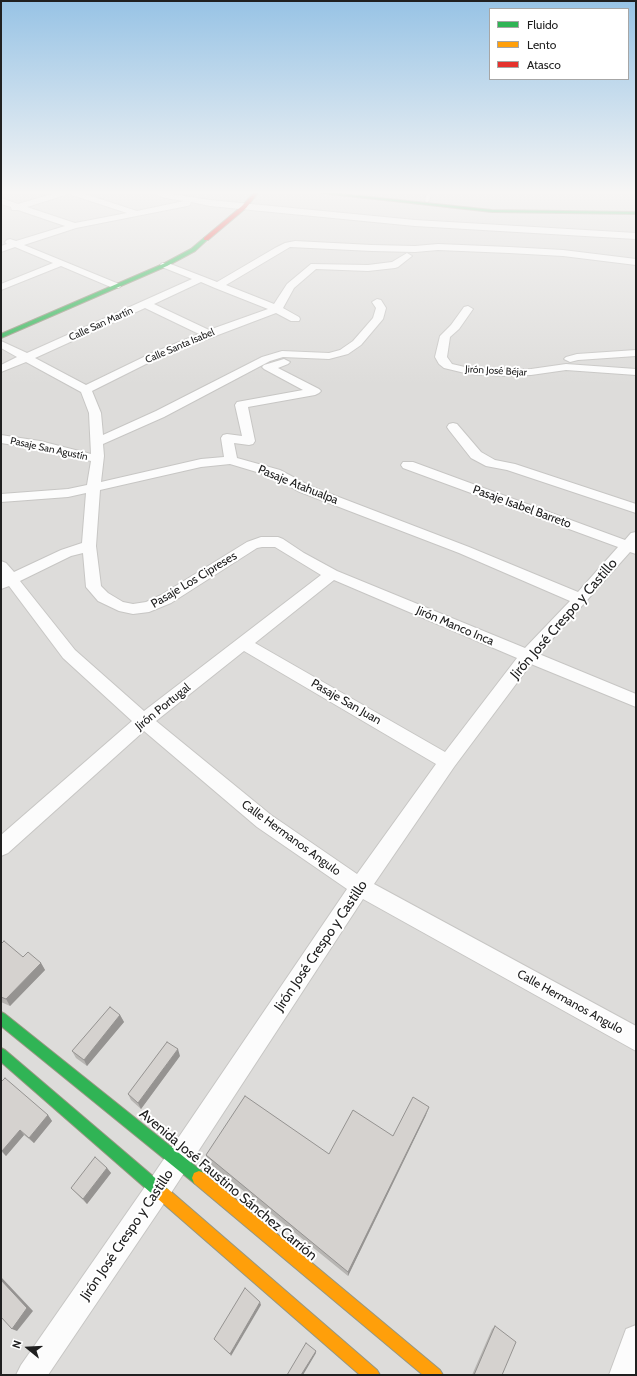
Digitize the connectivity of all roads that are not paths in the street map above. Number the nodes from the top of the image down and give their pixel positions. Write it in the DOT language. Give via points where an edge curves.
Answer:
graph roads {
  1 [pos="47,257"];
  2 [pos="180,257"];
  3 [pos="266,257"];
  4 [pos="405,257"];
  5 [pos="597,257"];
  6 [pos="636,262"];
  7 [pos="61,263"];
  8 [pos="165,265"];
  9 [pos="200,279"];
  10 [pos="116,286"];
  11 [pos="218,286"];
  12 [pos="1,287"];
  13 [pos="377,302"];
  14 [pos="146,304"];
  15 [pos="277,309"];
  16 [pos="468,309"];
  17 [pos="295,319"];
  18 [pos="208,334"];
  19 [pos="1,336"];
  20 [pos="1,344"];
  21 [pos="636,353"];
  22 [pos="310,355"];
  23 [pos="25,358"];
  24 [pos="566,367"];
  25 [pos="1,369"];
  26 [pos="636,372"];
  27 [pos="86,390"];
  28 [pos="453,427"];
  29 [pos="1,439"];
  30 [pos="97,442"];
  31 [pos="97,459"];
  32 [pos="231,460"];
  33 [pos="408,465"];
  34 [pos="93,488"];
  35 [pos="1,498"];
  36 [pos="636,509"];
  37 [pos="278,542"];
  38 [pos="633,544"];
  39 [pos="89,546"];
  40 [pos="332,574"];
  41 [pos="4,576"];
  42 [pos="580,600"];
  43 [pos="243,643"];
  44 [pos="528,656"];
  45 [pos="636,701"];
  46 [pos="144,721"];
  47 [pos="448,762"];
  48 [pos="1,847"];
  49 [pos="360,887"];
  50 [pos="1,1018"];
  51 [pos="636,1039"];
  52 [pos="1,1054"];
  53 [pos="178,1161"];
  54 [pos="158,1190"];
  55 [pos="636,1339"];
  56 [pos="31,1375"];
  57 [pos="372,1375"];
  58 [pos="436,1375"];
  59 [pos="624,1375"];
  1 -- 7 [label="street"];
  2 -- 8 [label="main road"];
  3 -- 11 [label="street"];
  4 -- 15 [label="street" via="395,265 368,268 314,266 290,286"];
  5 -- 6 [label="street"];
  7 -- 10 [label="street"];
  7 -- 12 [label="street"];
  8 -- 9 [label="street"];
  8 -- 10 [label="main road"];
  9 -- 11 [label="street"];
  9 -- 14 [label="street, Calle San Martín"];
  10 -- 19 [label="main road"];
  11 -- 15 [label="street"];
  13 -- 22 [label="street" via="381,308 378,319 358,343 344,352 329,356"];
  14 -- 18 [label="street"];
  14 -- 23 [label="street, Calle San Martín"];
  15 -- 17 [label="street"];
  15 -- 18 [label="street, Calle Santa Isabel"];
  16 -- 24 [label="street, Jirón José Béjar" via="445,336 441,357 442,362 448,366 469,371 509,373"];
  18 -- 27 [label="street, Calle Santa Isabel" via="156,355"];
  20 -- 23 [label="street"];
  21 -- 24 [label="street" via="577,357 569,359"];
  22 -- 30 [label="street" via="282,354 266,359 160,414"];
  22 -- 32 [label="street" via="268,367 315,391 240,405 248,441 227,438"];
  23 -- 25 [label="street, Calle San Martín"];
  23 -- 27 [label="street"];
  24 -- 26 [label="street, Jirón José Béjar"];
  27 -- 30 [label="street, Pasaje Los Cipreses" via="95,413"];
  28 -- 36 [label="street" via="476,455 491,463"];
  29 -- 31 [label="street, Pasaje San Agustín" via="40,445"];
  30 -- 31 [label="street, Pasaje Los Cipreses"];
  31 -- 34 [label="street, Pasaje Los Cipreses"];
  32 -- 34 [label="street, Pasaje Atahualpa" via="201,463"];
  32 -- 42 [label="street, Pasaje Atahualpa" via="275,473 305,489 464,550"];
  33 -- 38 [label="street, Pasaje Isabel Barreto"];
  34 -- 35 [label="street, Pasaje Atahualpa" via="68,494"];
  34 -- 39 [label="street, Pasaje Los Cipreses"];
  37 -- 39 [label="street, Pasaje Los Cipreses" via="252,545 166,599 149,607 133,610 119,606 94,587"];
  37 -- 40 [label="street, Jirón Manco Inca"];
  38 -- 42 [label="street, Jirón José Crespo y Castillo"];
  39 -- 41 [label="street"];
  40 -- 43 [label="street, Jirón Portugal"];
  40 -- 44 [label="street, Jirón Manco Inca"];
  41 -- 46 [label="street, Calle Hermanos Angulo" via="69,654"];
  42 -- 44 [label="street, Jirón José Crespo y Castillo"];
  43 -- 46 [label="street, Jirón Portugal"];
  43 -- 47 [label="street, Pasaje San Juan"];
  44 -- 45 [label="street, Jirón Manco Inca"];
  44 -- 47 [label="street, Jirón José Crespo y Castillo"];
  46 -- 48 [label="street, Jirón Portugal"];
  46 -- 49 [label="street, Calle Hermanos Angulo" via="264,821"];
  47 -- 49 [label="street, Jirón José Crespo y Castillo"];
  49 -- 51 [label="street, Calle Hermanos Angulo"];
  49 -- 53 [label="street, Jirón José Crespo y Castillo"];
  50 -- 53 [label="main road, Avenida José Faustino Sánchez Carrión"];
  52 -- 54 [label="main road"];
  53 -- 54 [label="street, Jirón José Crespo y Castillo"];
  53 -- 58 [label="main road, Avenida José Faustino Sánchez Carrión"];
  54 -- 56 [label="street, Jirón José Crespo y Castillo"];
  54 -- 57 [label="main road"];
  55 -- 59 [label="street"];
}
